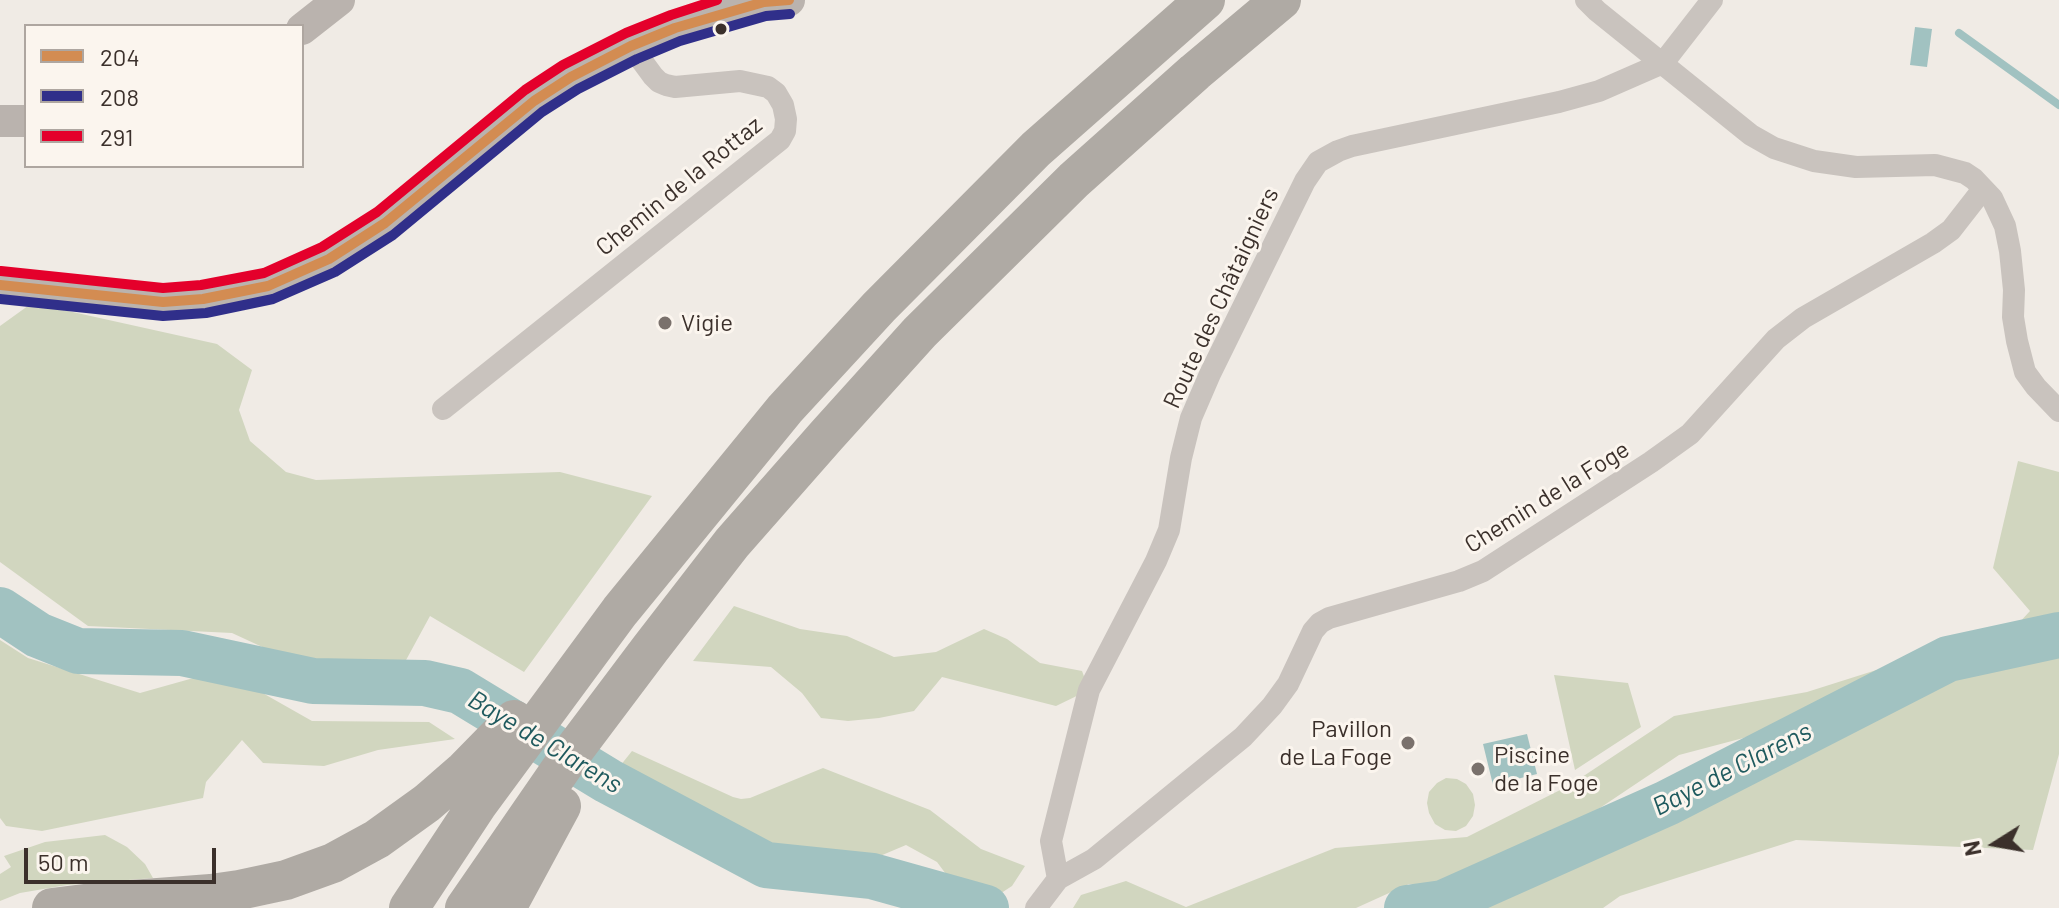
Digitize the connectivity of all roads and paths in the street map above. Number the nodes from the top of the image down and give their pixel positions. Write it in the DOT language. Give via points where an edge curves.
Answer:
graph roads {
  1 [pos="339,0"];
  2 [pos="789,0"];
  3 [pos="1205,0"];
  4 [pos="1281,0"];
  5 [pos="1586,0"];
  6 [pos="1712,0"];
  7 [pos="304,27"];
  8 [pos="631,46"];
  9 [pos="1663,63"];
  10 [pos="0,121"];
  11 [pos="24,121"];
  12 [pos="1983,189"];
  13 [pos="0,285"];
  14 [pos="443,409"];
  15 [pos="2059,411"];
  16 [pos="620,611"];
  17 [pos="650,649"];
  18 [pos="1047,894"];
  19 [pos="52,908"];
  20 [pos="409,908"];
  21 [pos="465,908"];
  22 [pos="506,908"];
  1 -- 7 [label="street"];
  2 -- 8 [label="street" via="707,17"];
  3 -- 16 [label="highway" via="1036,149 928,257 785,409"];
  4 -- 17 [label="highway" via="1074,180 920,332 732,543"];
  5 -- 9 [label="street"];
  6 -- 9 [label="street"];
  8 -- 13 [label="street" via="534,101 385,223 329,259 268,286 163,302"];
  8 -- 14 [label="street, Chemin de la Rottaz" via="666,85 740,81 768,87 783,105 785,131"];
  9 -- 12 [label="street" via="1774,148 1856,167 1935,165 1965,173"];
  9 -- 18 [label="street, Route des Châtaigniers" via="1599,91 1352,146 1318,162 1210,374 1191,418 1169,530 1089,690 1051,841"];
  10 -- 11 [label="street"];
  12 -- 15 [label="street" via="2005,226 2020,358 2036,387"];
  12 -- 18 [label="street, Chemin de la Foge" via="1951,230 1776,339 1690,434 1639,470 1483,571 1320,623 1288,684 1250,730"];
  16 -- 19 [label="highway" via="465,770 377,839 333,863 263,886"];
  16 -- 20 [label="highway" via="477,805"];
  17 -- 21 [label="highway"];
  17 -- 22 [label="highway"];
}
